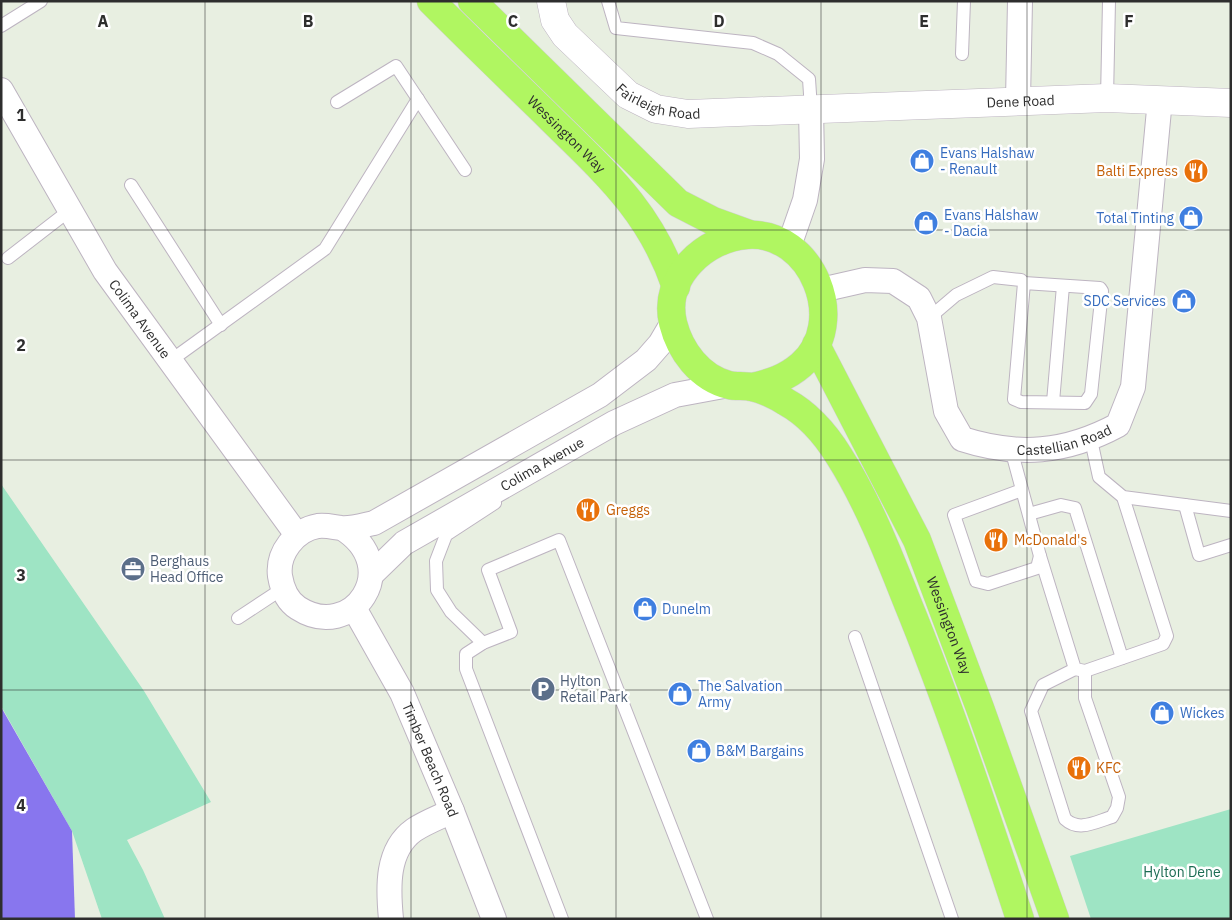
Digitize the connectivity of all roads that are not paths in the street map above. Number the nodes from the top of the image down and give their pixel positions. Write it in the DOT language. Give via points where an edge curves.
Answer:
graph roads {
  1 [pos="431,1"];
  2 [pos="472,1"];
  3 [pos="551,1"];
  4 [pos="608,1"];
  5 [pos="964,1"];
  6 [pos="1020,1"];
  7 [pos="1109,1"];
  8 [pos="33,3"];
  9 [pos="1,26"];
  10 [pos="962,54"];
  11 [pos="1,90"];
  12 [pos="1107,98"];
  13 [pos="418,99"];
  14 [pos="1160,99"];
  15 [pos="1018,100"];
  16 [pos="337,102"];
  17 [pos="1231,103"];
  18 [pos="811,109"];
  19 [pos="465,170"];
  20 [pos="131,184"];
  21 [pos="70,210"];
  22 [pos="749,234"];
  23 [pos="788,246"];
  24 [pos="8,258"];
  25 [pos="1024,283"];
  26 [pos="1063,286"];
  27 [pos="676,287"];
  28 [pos="821,290"];
  29 [pos="929,318"];
  30 [pos="673,322"];
  31 [pos="221,325"];
  32 [pos="816,345"];
  33 [pos="170,361"];
  34 [pos="741,386"];
  35 [pos="1053,402"];
  36 [pos="1091,440"];
  37 [pos="1011,449"];
  38 [pos="525,472"];
  39 [pos="1022,490"];
  40 [pos="1123,497"];
  41 [pos="1185,505"];
  42 [pos="1231,511"];
  43 [pos="1029,514"];
  44 [pos="342,528"];
  45 [pos="296,535"];
  46 [pos="1231,544"];
  47 [pos="1040,556"];
  48 [pos="371,575"];
  49 [pos="282,589"];
  50 [pos="354,608"];
  51 [pos="238,618"];
  52 [pos="855,638"];
  53 [pos="483,644"];
  54 [pos="1122,658"];
  55 [pos="1080,670"];
  56 [pos="452,811"];
  57 [pos="392,919"];
  58 [pos="494,919"];
  59 [pos="562,919"];
  60 [pos="707,919"];
  61 [pos="952,919"];
  62 [pos="1020,919"];
  63 [pos="1055,919"];
  1 -- 27 [label="highway, Wessington Way" via="622,188 649,226"];
  2 -- 22 [label="highway, Wessington Way" via="678,203"];
  3 -- 18 [label="street, Fairleigh Road" via="555,20 565,35 628,94 656,109 688,114"];
  4 -- 18 [label="lane" via="616,28 753,43 778,54 809,79"];
  5 -- 10 [label="lane"];
  6 -- 15 [label="street"];
  7 -- 12 [label="lane"];
  8 -- 9 [label="lane"];
  11 -- 21 [label="street, Colima Avenue"];
  12 -- 14 [label="street, Dene Road"];
  12 -- 15 [label="street, Dene Road"];
  13 -- 16 [label="lane" via="396,66"];
  13 -- 19 [label="lane"];
  13 -- 31 [label="lane" via="325,249"];
  14 -- 17 [label="street, Dene Road"];
  14 -- 36 [label="street, Castellian Road" via="1133,387 1118,426"];
  15 -- 18 [label="street, Dene Road"];
  18 -- 23 [label="street" via="812,159 805,200"];
  20 -- 31 [label="lane"];
  21 -- 24 [label="lane"];
  21 -- 33 [label="street, Colima Avenue" via="105,271"];
  22 -- 23 [label="highway, Wessington Way"];
  22 -- 27 [label="highway, Wessington Way" via="723,239 697,254 682,272"];
  23 -- 28 [label="highway, Wessington Way" via="803,258"];
  25 -- 26 [label="lane"];
  25 -- 29 [label="lane" via="993,277 956,295"];
  25 -- 35 [label="lane" via="1014,399"];
  26 -- 35 [label="lane"];
  26 -- 35 [label="lane" via="1100,288 1102,291 1091,394 1085,403"];
  27 -- 30 [label="highway, Wessington Way"];
  28 -- 29 [label="street, Castellian Road" via="865,280 893,281 919,298"];
  28 -- 32 [label="highway, Wessington Way" via="824,319"];
  29 -- 37 [label="street, Castellian Road" via="946,412 962,439 988,447"];
  30 -- 34 [label="highway, Wessington Way" via="686,356 709,376"];
  30 -- 44 [label="street" via="646,360 600,395 374,523"];
  31 -- 33 [label="lane"];
  32 -- 34 [label="highway, Wessington Way" via="802,364 776,382"];
  32 -- 63 [label="highway, Wessington Way" via="917,540"];
  33 -- 45 [label="street, Colima Avenue"];
  34 -- 38 [label="street, Colima Avenue" via="675,395 614,423"];
  34 -- 62 [label="highway, Wessington Way" via="786,401 814,424 840,456 881,536 972,773"];
  36 -- 37 [label="street, Castellian Road" via="1061,448"];
  36 -- 40 [label="lane" via="1099,477"];
  37 -- 39 [label="lane"];
  38 -- 48 [label="street, Colima Avenue" via="404,543"];
  38 -- 53 [label="lane" via="493,505 446,535 436,561 437,590 451,612"];
  39 -- 43 [label="lane"];
  39 -- 47 [label="lane" via="954,515 976,581 988,584 1037,568"];
  40 -- 41 [label="lane"];
  40 -- 54 [label="lane" via="1167,636 1164,644"];
  41 -- 42 [label="lane"];
  41 -- 46 [label="lane" via="1199,554"];
  43 -- 47 [label="lane"];
  43 -- 54 [label="lane" via="1061,505 1075,508"];
  44 -- 45 [label="street" via="317,526"];
  44 -- 48 [label="street" via="365,548"];
  45 -- 49 [label="street" via="286,547 279,567"];
  47 -- 55 [label="lane"];
  48 -- 50 [label="street" via="362,598"];
  49 -- 50 [label="street" via="294,606 308,614 337,616"];
  49 -- 51 [label="lane"];
  50 -- 56 [label="street, Timber Beach Road" via="402,693"];
  52 -- 61 [label="lane"];
  53 -- 59 [label="lane" via="466,654 466,670"];
  53 -- 60 [label="lane" via="511,632 488,570 559,540"];
  54 -- 55 [label="lane"];
  55 -- 55 [label="lane" via="1085,698 1119,797 1112,818 1078,827 1064,819 1031,711 1043,685"];
  56 -- 57 [label="street" via="415,830 402,840 393,856 390,876"];
  56 -- 58 [label="street, Timber Beach Road"];
}
